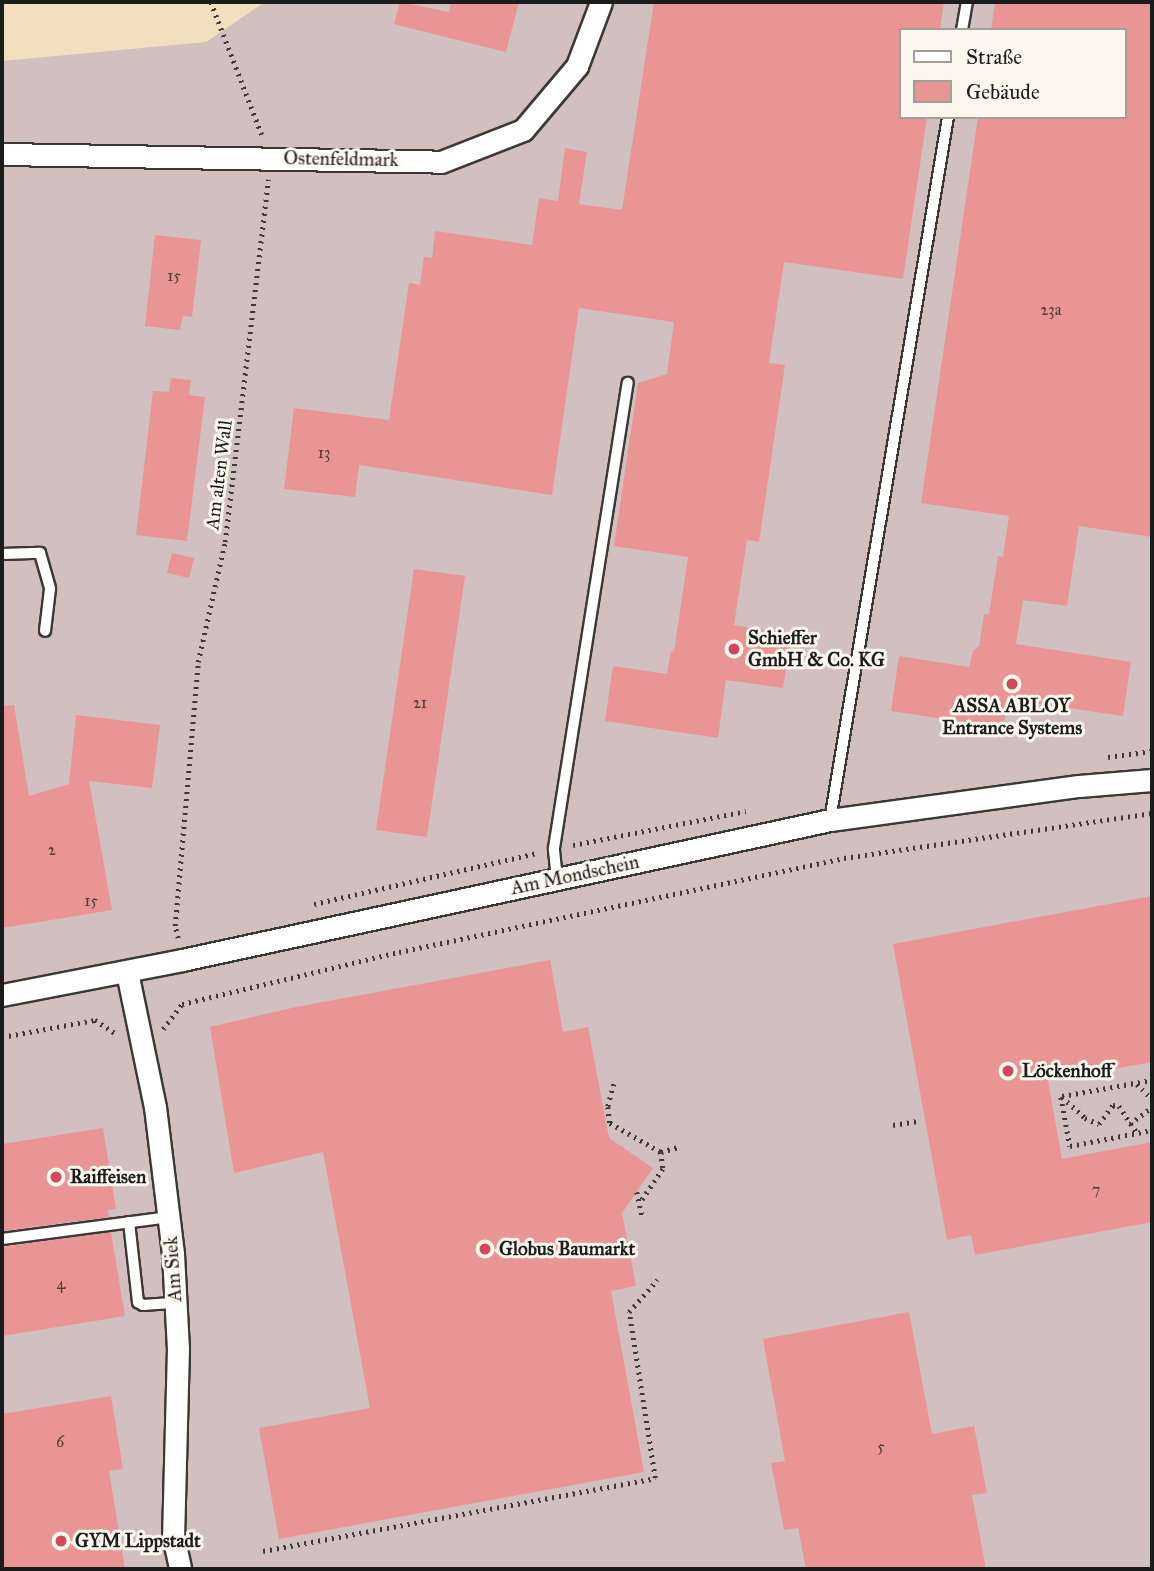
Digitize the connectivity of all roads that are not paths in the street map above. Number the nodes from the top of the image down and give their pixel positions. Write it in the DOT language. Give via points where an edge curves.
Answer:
graph roads {
  1 [pos="601,2"];
  2 [pos="967,2"];
  3 [pos="962,28"];
  4 [pos="947,119"];
  5 [pos="2,154"];
  6 [pos="628,383"];
  7 [pos="2,554"];
  8 [pos="45,631"];
  9 [pos="1152,780"];
  10 [pos="830,820"];
  11 [pos="557,879"];
  12 [pos="127,972"];
  13 [pos="2,995"];
  14 [pos="168,1217"];
  15 [pos="129,1222"];
  16 [pos="2,1239"];
  17 [pos="175,1303"];
  18 [pos="180,1569"];
  1 -- 5 [label="street, Ostenfeldmark" via="577,66 523,130 441,162"];
  2 -- 3 [label="lane"];
  4 -- 10 [label="lane"];
  6 -- 11 [label="lane" via="554,848"];
  7 -- 8 [label="lane" via="40,552 50,589"];
  9 -- 10 [label="street, Am Mondschein"];
  10 -- 11 [label="street, Am Mondschein"];
  11 -- 12 [label="street, Am Mondschein"];
  12 -- 13 [label="street, Am Mondschein"];
  12 -- 14 [label="street, Am Siek" via="155,1107"];
  14 -- 15 [label="lane"];
  14 -- 17 [label="street, Am Siek"];
  15 -- 16 [label="lane"];
  15 -- 17 [label="lane" via="138,1302"];
  17 -- 18 [label="street, Am Siek" via="173,1535"];
}
